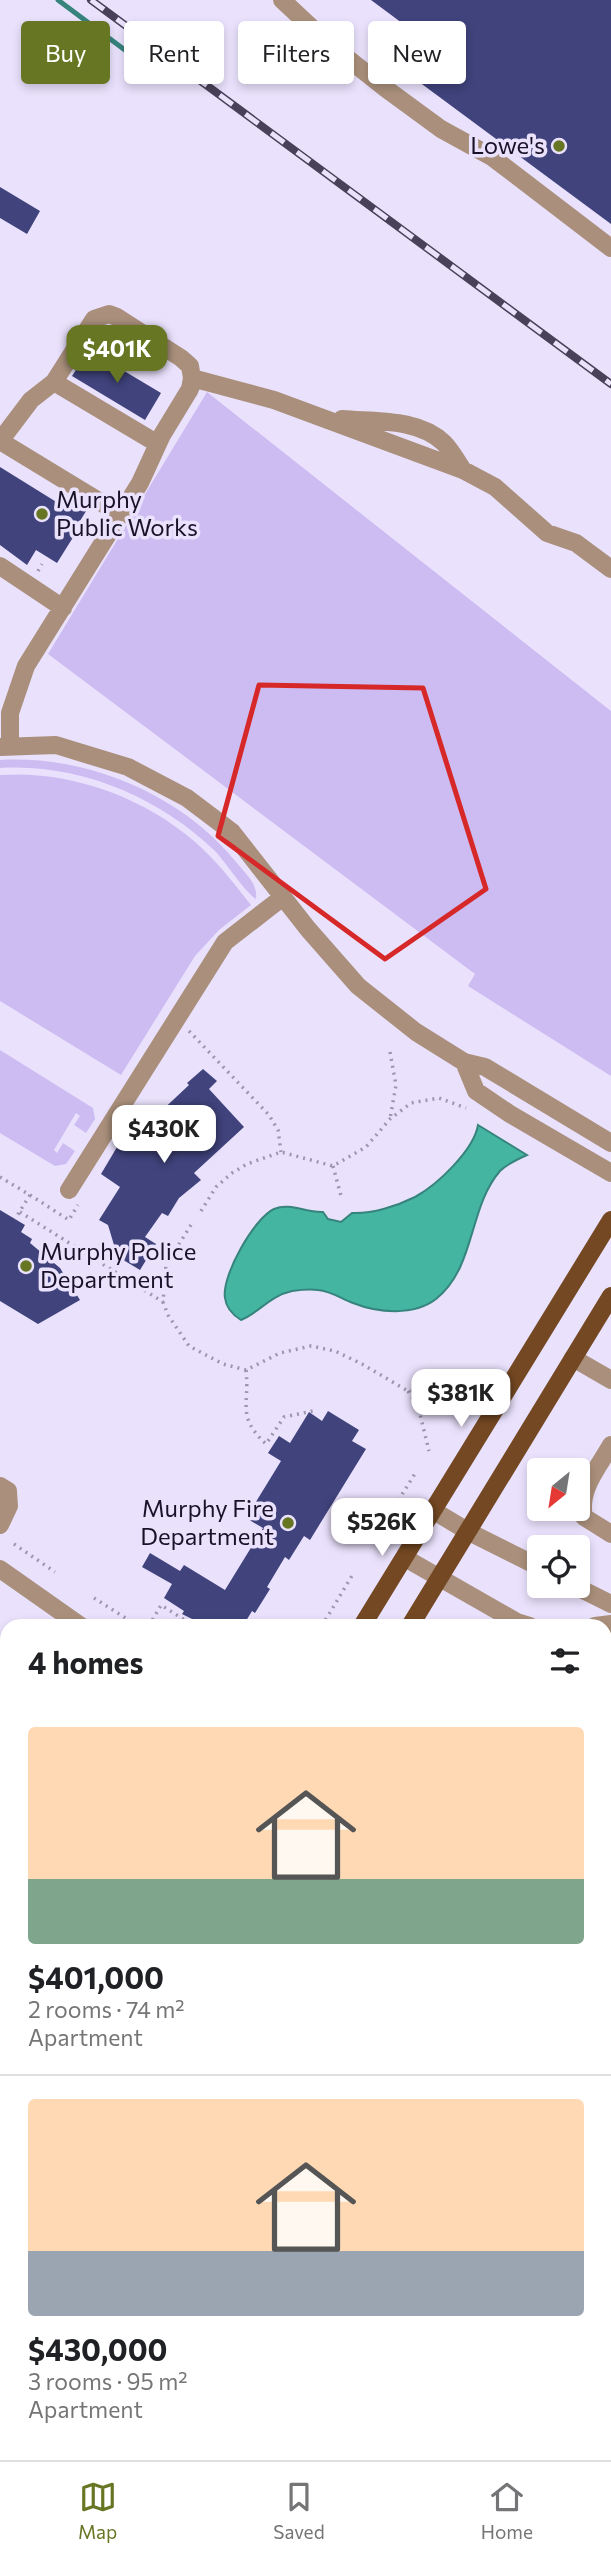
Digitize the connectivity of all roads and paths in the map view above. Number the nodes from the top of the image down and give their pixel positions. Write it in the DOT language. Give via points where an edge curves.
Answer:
graph roads {
  1 [pos="282,0"];
  2 [pos="611,248"];
  3 [pos="192,378"];
  4 [pos="54,383"];
  5 [pos="0,441"];
  6 [pos="158,444"];
  7 [pos="120,514"];
  8 [pos="0,566"];
  9 [pos="611,569"];
  10 [pos="63,608"];
  11 [pos="5,747"];
  12 [pos="283,897"];
  13 [pos="187,1029"];
  14 [pos="390,1052"];
  15 [pos="464,1062"];
  16 [pos="466,1108"];
  17 [pos="390,1119"];
  18 [pos="611,1143"];
  19 [pos="281,1152"];
  20 [pos="333,1166"];
  21 [pos="611,1173"];
  22 [pos="0,1177"];
  23 [pos="69,1190"];
  24 [pos="341,1196"];
  25 [pos="201,1211"];
  26 [pos="20,1212"];
  27 [pos="15,1219"];
  28 [pos="611,1220"];
  29 [pos="191,1225"];
  30 [pos="611,1296"];
  31 [pos="163,1303"];
  32 [pos="573,1358"];
  33 [pos="246,1370"];
  34 [pos="475,1373"];
  35 [pos="611,1380"];
  36 [pos="408,1391"];
  37 [pos="313,1411"];
  38 [pos="611,1445"];
  39 [pos="429,1451"];
  40 [pos="416,1472"];
  41 [pos="0,1486"];
  42 [pos="434,1511"];
  43 [pos="391,1512"];
  44 [pos="0,1525"];
  45 [pos="469,1532"];
  46 [pos="611,1534"];
  47 [pos="13,1544"];
  48 [pos="405,1558"];
  49 [pos="527,1561"];
  50 [pos="0,1569"];
  51 [pos="55,1572"];
  52 [pos="353,1574"];
  53 [pos="440,1579"];
  54 [pos="590,1594"];
  55 [pos="94,1598"];
  56 [pos="611,1604"];
  57 [pos="71,1619"];
  58 [pos="127,1619"];
  59 [pos="153,1619"];
  60 [pos="183,1619"];
  61 [pos="326,1619"];
  62 [pos="366,1619"];
  63 [pos="414,1619"];
  64 [pos="512,1619"];
  1 -- 2 [label="street" via="385,88 441,130 504,165"];
  3 -- 4 [label="street" via="190,366 181,358 109,314 94,319"];
  3 -- 6 [label="street"];
  3 -- 9 [label="street" via="317,417 411,425 429,433 444,443 463,470 495,487 547,533 576,543"];
  4 -- 5 [label="street" via="31,400"];
  4 -- 6 [label="street"];
  5 -- 7 [label="street"];
  6 -- 7 [label="street"];
  7 -- 10 [label="street"];
  8 -- 10 [label="street"];
  10 -- 11 [label="street" via="26,666 10,713"];
  11 -- 12 [label="street" via="56,745 128,767 187,798 232,832"];
  12 -- 15 [label="street" via="358,986 416,1032"];
  12 -- 23 [label="street" via="225,943"];
  13 -- 19 [label="path" via="269,1115 278,1130"];
  14 -- 17 [label="path" via="396,1085"];
  15 -- 18 [label="street" via="485,1067"];
  15 -- 21 [label="street" via="476,1091"];
  16 -- 17 [label="path" via="439,1098 425,1100 411,1103"];
  17 -- 20 [label="path" via="366,1147"];
  19 -- 20 [label="path"];
  19 -- 25 [label="path" via="232,1173 216,1187"];
  20 -- 24 [label="path"];
  22 -- 26 [label="path" via="30,1195"];
  26 -- 27 [label="path"];
  26 -- 31 [label="path"];
  28 -- 42 [label="main road"];
  29 -- 31 [label="path" via="166,1265"];
  30 -- 32 [label="main road"];
  31 -- 33 [label="path" via="189,1346"];
  32 -- 35 [label="street"];
  32 -- 45 [label="main road"];
  33 -- 36 [label="path" via="280,1353 311,1346 344,1355"];
  33 -- 37 [label="path" via="244,1410 252,1430 267,1444 284,1416"];
  34 -- 36 [label="path" via="435,1390"];
  36 -- 39 [label="path" via="418,1406"];
  38 -- 46 [label="street" via="581,1504 584,1517"];
  40 -- 43 [label="path"];
  41 -- 44 [label="street" via="8,1491 9,1506"];
  42 -- 45 [label="street"];
  42 -- 48 [label="main road"];
  45 -- 49 [label="street"];
  45 -- 53 [label="main road"];
  47 -- 51 [label="path"];
  48 -- 53 [label="street"];
  48 -- 62 [label="main road"];
  50 -- 57 [label="street"];
  52 -- 61 [label="path"];
  53 -- 63 [label="main road"];
  53 -- 64 [label="street"];
  54 -- 56 [label="street"];
  55 -- 58 [label="path"];
  59 -- 60 [label="path" via="161,1605"];
}
